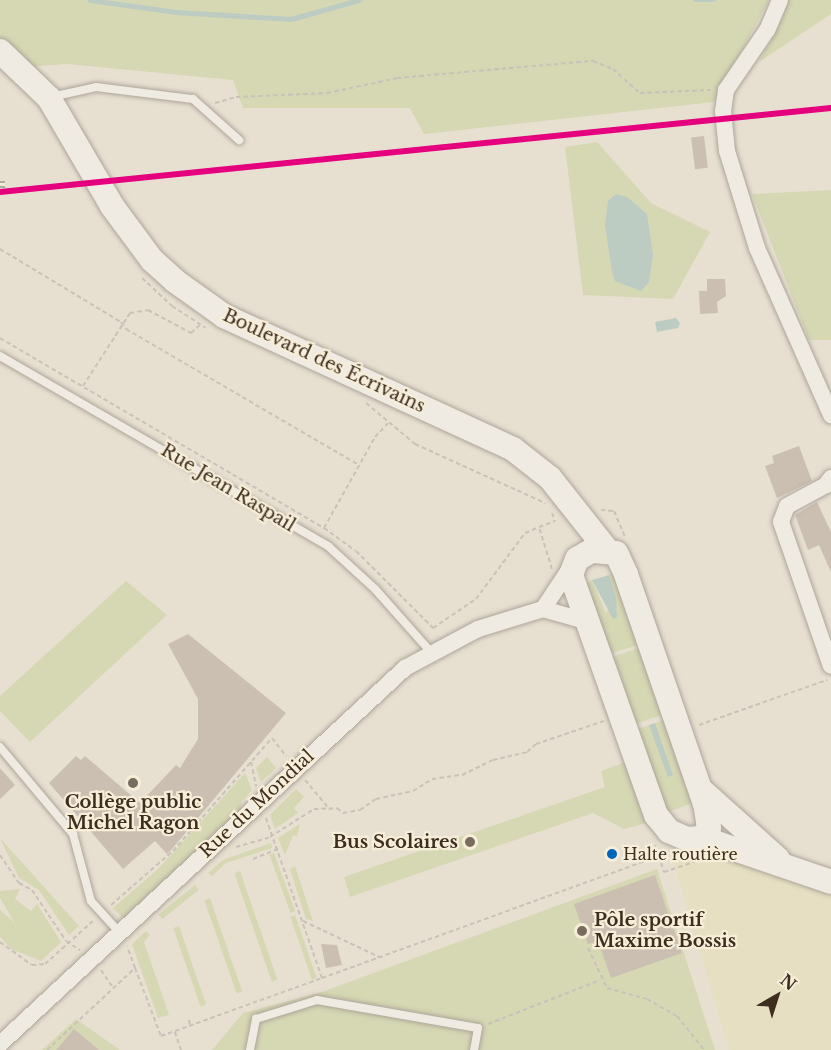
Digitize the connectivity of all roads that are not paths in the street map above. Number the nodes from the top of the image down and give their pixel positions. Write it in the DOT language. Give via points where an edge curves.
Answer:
graph roads {
  1 [pos="780,2"];
  2 [pos="0,51"];
  3 [pos="49,98"];
  4 [pos="239,140"];
  5 [pos="0,356"];
  6 [pos="831,415"];
  7 [pos="831,478"];
  8 [pos="566,507"];
  9 [pos="607,550"];
  10 [pos="568,566"];
  11 [pos="543,609"];
  12 [pos="589,622"];
  13 [pos="431,652"];
  14 [pos="831,666"];
  15 [pos="0,747"];
  16 [pos="701,790"];
  17 [pos="702,838"];
  18 [pos="789,868"];
  19 [pos="831,882"];
  20 [pos="123,939"];
  21 [pos="0,1044"];
  22 [pos="250,1050"];
  23 [pos="474,1050"];
  1 -- 6 [label="street" via="767,30 726,90 723,111 727,151 745,213 778,300"];
  2 -- 3 [label="main road, Boulevard des Écrivains"];
  3 -- 4 [label="lane" via="96,87 181,96 202,106"];
  3 -- 8 [label="main road, Boulevard des Écrivains" via="130,233 152,260 195,297 224,316 513,449 537,465"];
  5 -- 13 [label="lane, Rue Jean Raspail" via="329,547 375,589"];
  7 -- 14 [label="street" via="826,485 787,506 781,522"];
  8 -- 9 [label="main road, Boulevard des Écrivains"];
  8 -- 10 [label="main road" via="577,523"];
  9 -- 10 [label="main road" via="591,550"];
  9 -- 16 [label="main road, Boulevard des Écrivains" via="616,553 626,574"];
  10 -- 11 [label="street"];
  10 -- 12 [label="main road"];
  11 -- 12 [label="street"];
  11 -- 13 [label="street, Rue du Mondial" via="478,629"];
  12 -- 17 [label="main road" via="656,815 669,831 687,838"];
  13 -- 20 [label="street, Rue du Mondial" via="405,668 335,732"];
  15 -- 20 [label="lane" via="73,834 91,900"];
  16 -- 17 [label="main road, Boulevard des Écrivains" via="710,828"];
  16 -- 18 [label="main road"];
  17 -- 18 [label="main road"];
  18 -- 19 [label="main road"];
  20 -- 21 [label="street, Rue du Mondial" via="93,959"];
  22 -- 23 [label="lane" via="256,1019 317,1000 478,1028"];
}
